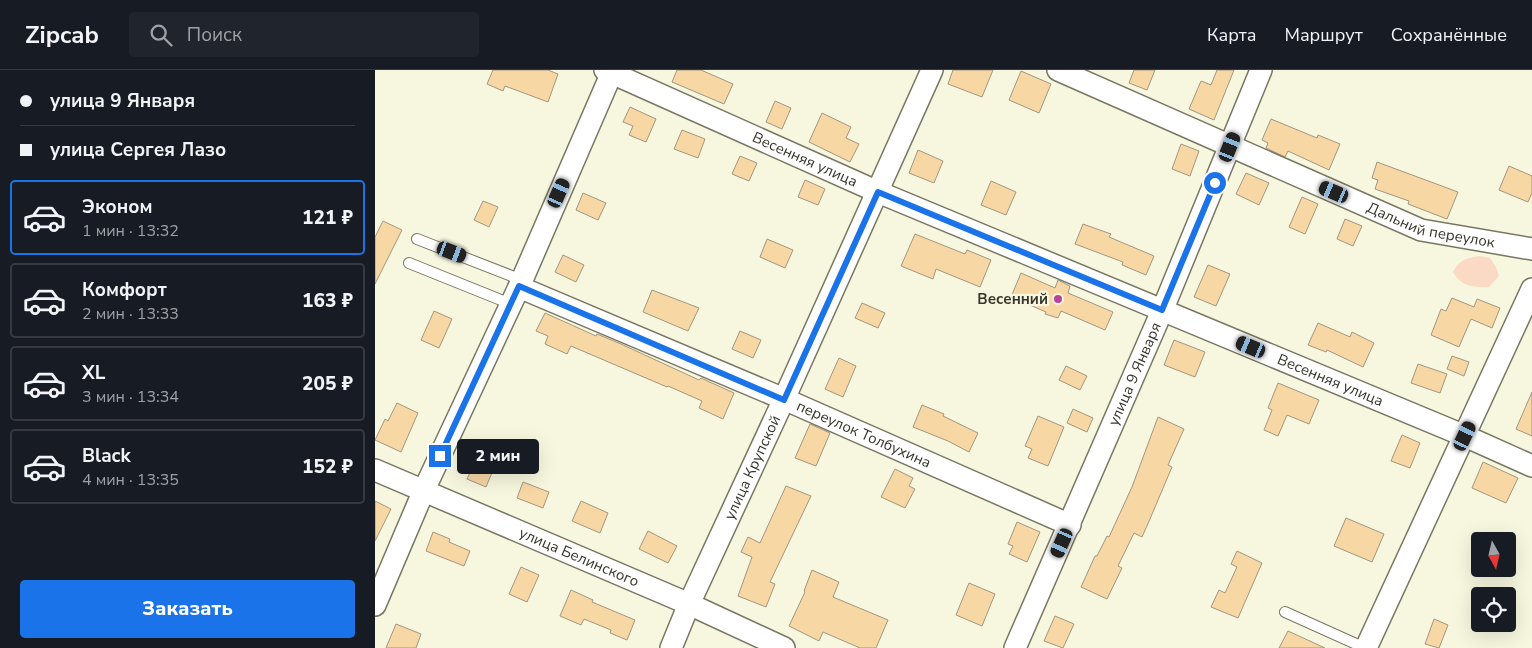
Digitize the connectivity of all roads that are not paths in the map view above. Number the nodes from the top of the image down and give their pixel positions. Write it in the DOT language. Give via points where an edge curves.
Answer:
graph roads {
  1 [pos="932,70"];
  2 [pos="1058,70"];
  3 [pos="1261,70"];
  4 [pos="610,71"];
  5 [pos="1230,147"];
  6 [pos="878,192"];
  7 [pos="417,239"];
  8 [pos="1532,249"];
  9 [pos="409,263"];
  10 [pos="1532,289"];
  11 [pos="517,290"];
  12 [pos="1162,310"];
  13 [pos="784,400"];
  14 [pos="1465,436"];
  15 [pos="1532,466"];
  16 [pos="375,470"];
  17 [pos="424,490"];
  18 [pos="1069,525"];
  19 [pos="689,604"];
  20 [pos="375,605"];
  21 [pos="1285,612"];
  22 [pos="671,648"];
  23 [pos="784,648"];
  24 [pos="1015,648"];
  25 [pos="1366,648"];
  1 -- 6 [label="street, улица Крупской"];
  2 -- 5 [label="street, Дальний переулок"];
  3 -- 5 [label="street, улица 9 Января"];
  4 -- 6 [label="street, Весенняя улица"];
  4 -- 11 [label="street"];
  5 -- 8 [label="street, Дальний переулок" via="1421,230"];
  5 -- 12 [label="street, улица 9 Января"];
  6 -- 12 [label="street, Весенняя улица"];
  6 -- 13 [label="street, улица Крупской"];
  7 -- 11 [label="lane"];
  9 -- 11 [label="lane"];
  10 -- 14 [label="street"];
  11 -- 13 [label="street, переулок Толбухина"];
  11 -- 17 [label="street"];
  12 -- 14 [label="street, Весенняя улица"];
  12 -- 18 [label="street, улица 9 Января"];
  13 -- 18 [label="street, переулок Толбухина"];
  13 -- 19 [label="street, улица Крупской"];
  14 -- 15 [label="street, Весенняя улица"];
  14 -- 25 [label="street"];
  16 -- 17 [label="street, улица Белинского"];
  17 -- 19 [label="street, улица Белинского"];
  17 -- 20 [label="street"];
  18 -- 24 [label="street, улица 9 Января"];
  19 -- 22 [label="street, улица Крупской"];
  19 -- 23 [label="street, улица Белинского"];
  21 -- 25 [label="lane"];
}
